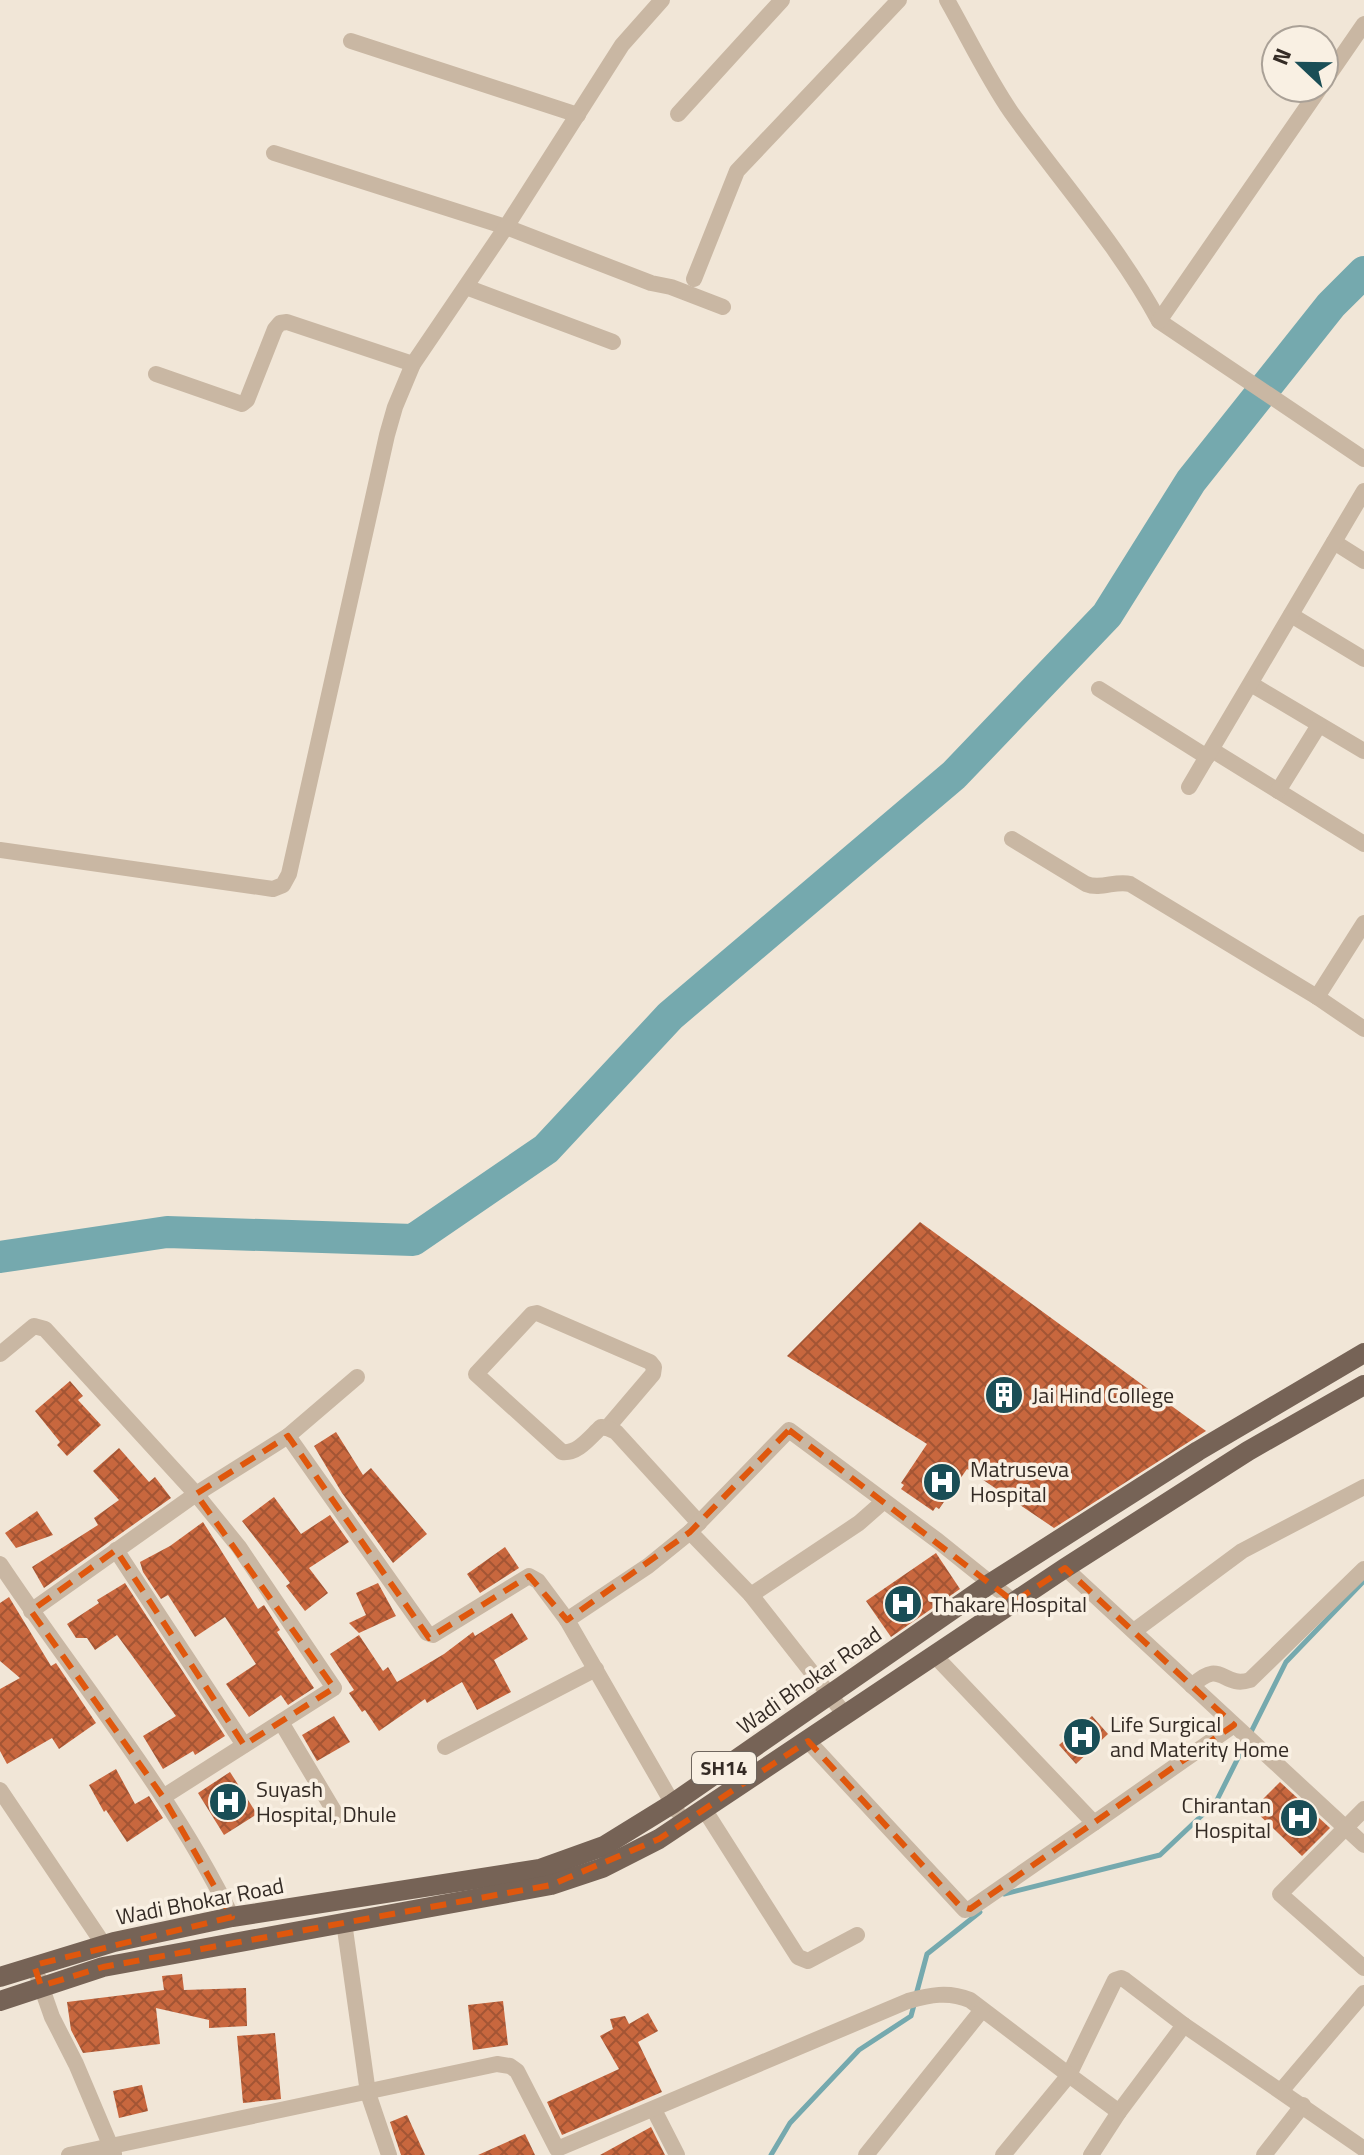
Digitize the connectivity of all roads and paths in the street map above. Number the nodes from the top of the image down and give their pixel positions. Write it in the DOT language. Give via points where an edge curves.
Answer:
graph roads {
  1 [pos="662,0"];
  2 [pos="782,0"];
  3 [pos="899,0"];
  4 [pos="947,0"];
  5 [pos="1364,24"];
  6 [pos="351,41"];
  7 [pos="1340,59"];
  8 [pos="1309,104"];
  9 [pos="678,114"];
  10 [pos="578,115"];
  11 [pos="274,153"];
  12 [pos="506,227"];
  13 [pos="694,279"];
  14 [pos="466,287"];
  15 [pos="723,307"];
  16 [pos="1159,321"];
  17 [pos="613,342"];
  18 [pos="413,364"];
  19 [pos="156,374"];
  20 [pos="1364,459"];
  21 [pos="1364,491"];
  22 [pos="1334,542"];
  23 [pos="1364,561"];
  24 [pos="1291,615"];
  25 [pos="1364,659"];
  26 [pos="1251,684"];
  27 [pos="1099,689"];
  28 [pos="1319,725"];
  29 [pos="1364,751"];
  30 [pos="1210,754"];
  31 [pos="1189,787"];
  32 [pos="1278,791"];
  33 [pos="1012,839"];
  34 [pos="1364,844"];
  35 [pos="0,850"];
  36 [pos="1364,923"];
  37 [pos="1317,997"];
  38 [pos="1364,1029"];
  39 [pos="1364,1353"];
  40 [pos="0,1354"];
  41 [pos="357,1377"];
  42 [pos="1364,1385"];
  43 [pos="607,1428"];
  44 [pos="288,1436"];
  45 [pos="1364,1487"];
  46 [pos="196,1494"];
  47 [pos="884,1501"];
  48 [pos="695,1527"];
  49 [pos="116,1550"];
  50 [pos="0,1564"];
  51 [pos="1065,1568"];
  52 [pos="1364,1569"];
  53 [pos="991,1583"];
  54 [pos="751,1595"];
  55 [pos="1014,1602"];
  56 [pos="31,1611"];
  57 [pos="567,1620"];
  58 [pos="1134,1631"];
  59 [pos="936,1657"];
  60 [pos="596,1669"];
  61 [pos="1192,1686"];
  62 [pos="830,1695"];
  63 [pos="846,1716"];
  64 [pos="281,1722"];
  65 [pos="1237,1728"];
  66 [pos="808,1741"];
  67 [pos="244,1745"];
  68 [pos="445,1747"];
  69 [pos="0,1790"];
  70 [pos="163,1797"];
  71 [pos="672,1804"];
  72 [pos="704,1809"];
  73 [pos="1364,1809"];
  74 [pos="337,1816"];
  75 [pos="684,1823"];
  76 [pos="1094,1823"];
  77 [pos="1344,1827"];
  78 [pos="1364,1845"];
  79 [pos="232,1917"];
  80 [pos="344,1922"];
  81 [pos="857,1935"];
  82 [pos="104,1945"];
  83 [pos="34,1965"];
  84 [pos="1364,1968"];
  85 [pos="0,1977"];
  86 [pos="41,1986"];
  87 [pos="1364,1993"];
  88 [pos="0,2001"];
  89 [pos="982,2010"];
  90 [pos="1184,2025"];
  91 [pos="1069,2075"];
  92 [pos="1281,2091"];
  93 [pos="368,2093"];
  94 [pos="1303,2105"];
  95 [pos="654,2110"];
  96 [pos="1119,2112"];
  97 [pos="1364,2149"];
  98 [pos="112,2151"];
  99 [pos="558,2152"];
  100 [pos="69,2155"];
  101 [pos="389,2155"];
  102 [pos="677,2155"];
  103 [pos="866,2155"];
  104 [pos="1003,2155"];
  105 [pos="1091,2155"];
  106 [pos="1264,2155"];
  1 -- 10 [label="street" via="622,45"];
  2 -- 9 [label="street"];
  3 -- 13 [label="street" via="737,171"];
  4 -- 16 [label="street" via="1009,109 1098,225"];
  5 -- 7 [label="street"];
  6 -- 10 [label="street"];
  8 -- 16 [label="street"];
  10 -- 12 [label="street"];
  11 -- 12 [label="street"];
  12 -- 14 [label="street"];
  12 -- 15 [label="street"];
  14 -- 17 [label="street"];
  14 -- 18 [label="street"];
  16 -- 20 [label="street"];
  18 -- 19 [label="street" via="287,322 275,329 242,404"];
  18 -- 35 [label="street" via="387,435 283,885 273,889"];
  21 -- 22 [label="street"];
  22 -- 23 [label="street"];
  22 -- 24 [label="street"];
  24 -- 25 [label="street"];
  24 -- 26 [label="street"];
  26 -- 28 [label="street"];
  26 -- 30 [label="street"];
  27 -- 30 [label="street"];
  28 -- 29 [label="street"];
  28 -- 32 [label="street"];
  30 -- 31 [label="street"];
  30 -- 32 [label="street"];
  32 -- 34 [label="street"];
  33 -- 37 [label="street" via="1086,884 1130,884"];
  36 -- 37 [label="street"];
  37 -- 38 [label="street"];
  39 -- 53 [label="main road, Wadi Bhokar Road / SH14"];
  40 -- 46 [label="street" via="34,1326 45,1329"];
  41 -- 44 [label="street"];
  42 -- 51 [label="main road, Wadi Bhokar Road / SH14" via="1248,1451"];
  43 -- 43 [label="street" via="653,1374 650,1362 537,1313 478,1369 477,1377 562,1452 574,1451 601,1427"];
  43 -- 48 [label="street" via="616,1432"];
  44 -- 46 [label="street"];
  44 -- 57 [label="street" via="427,1633 433,1635 529,1576"];
  45 -- 58 [label="street" via="1242,1551"];
  46 -- 49 [label="street"];
  46 -- 64 [label="street" via="239,1547 334,1688"];
  47 -- 48 [label="street" via="789,1430"];
  47 -- 53 [label="street"];
  47 -- 54 [label="street"];
  48 -- 54 [label="street"];
  48 -- 57 [label="street"];
  49 -- 56 [label="street"];
  49 -- 67 [label="street"];
  50 -- 56 [label="street"];
  51 -- 55 [label="main road, Wadi Bhokar Road / SH14"];
  51 -- 58 [label="street"];
  52 -- 61 [label="street" via="1250,1680 1238,1682 1211,1673"];
  53 -- 55 [label="street"];
  53 -- 62 [label="main road, Wadi Bhokar Road / SH14"];
  54 -- 62 [label="street"];
  55 -- 59 [label="main road, Wadi Bhokar Road / SH14"];
  56 -- 70 [label="street"];
  57 -- 60 [label="street"];
  58 -- 61 [label="street"];
  59 -- 63 [label="main road, Wadi Bhokar Road / SH14"];
  59 -- 76 [label="street"];
  60 -- 68 [label="street"];
  60 -- 71 [label="street"];
  61 -- 65 [label="street"];
  62 -- 63 [label="street"];
  62 -- 71 [label="main road, Wadi Bhokar Road / SH14"];
  63 -- 66 [label="main road, Wadi Bhokar Road / SH14"];
  64 -- 67 [label="street"];
  64 -- 74 [label="street"];
  65 -- 76 [label="street"];
  65 -- 77 [label="street"];
  66 -- 72 [label="main road, Wadi Bhokar Road / SH14"];
  66 -- 76 [label="street" via="965,1910"];
  67 -- 70 [label="street"];
  69 -- 82 [label="street"];
  70 -- 79 [label="street"];
  71 -- 75 [label="street"];
  71 -- 79 [label="main road, Wadi Bhokar Road / SH14" via="604,1846 540,1869"];
  72 -- 75 [label="main road, Wadi Bhokar Road / SH14"];
  72 -- 81 [label="street" via="798,1957 808,1961"];
  73 -- 77 [label="street"];
  75 -- 80 [label="main road, Wadi Bhokar Road / SH14" via="602,1868 551,1885"];
  77 -- 78 [label="street"];
  77 -- 84 [label="street" via="1280,1894"];
  79 -- 82 [label="main road, Wadi Bhokar Road / SH14"];
  80 -- 86 [label="main road, Wadi Bhokar Road / SH14" via="103,1967"];
  80 -- 93 [label="street"];
  82 -- 83 [label="main road, Wadi Bhokar Road / SH14"];
  83 -- 85 [label="main road, Wadi Bhokar Road / SH14"];
  83 -- 86 [label="street"];
  86 -- 88 [label="main road, Wadi Bhokar Road / SH14"];
  86 -- 98 [label="street"];
  87 -- 92 [label="street"];
  89 -- 91 [label="street"];
  89 -- 95 [label="street" via="956,1995 908,2001"];
  89 -- 103 [label="street"];
  90 -- 91 [label="street" via="1118,1977"];
  90 -- 92 [label="street"];
  90 -- 96 [label="street"];
  91 -- 96 [label="street"];
  91 -- 104 [label="street"];
  92 -- 94 [label="street"];
  93 -- 98 [label="street"];
  93 -- 99 [label="street" via="497,2064 510,2066"];
  93 -- 101 [label="street"];
  94 -- 97 [label="street"];
  94 -- 106 [label="street"];
  95 -- 99 [label="street"];
  95 -- 102 [label="street"];
  96 -- 105 [label="street"];
  98 -- 100 [label="street"];
}
